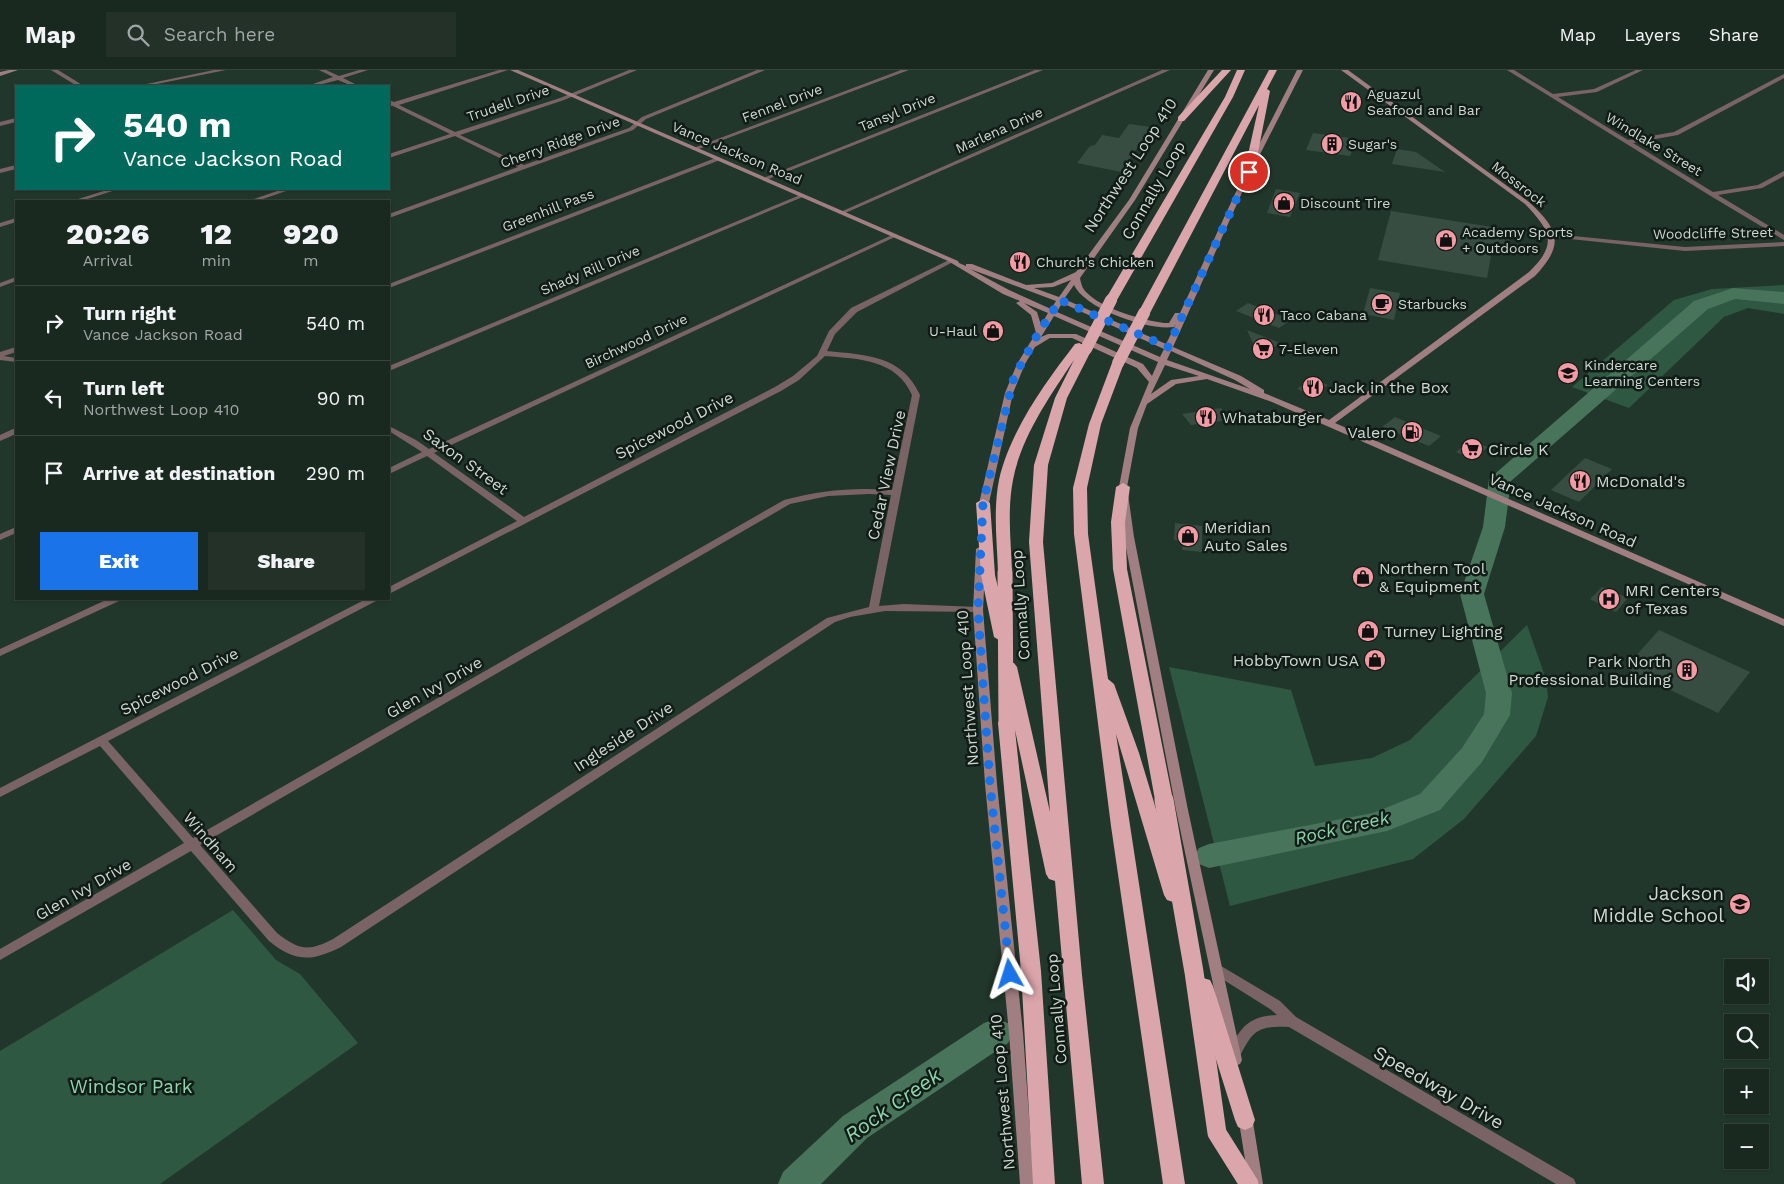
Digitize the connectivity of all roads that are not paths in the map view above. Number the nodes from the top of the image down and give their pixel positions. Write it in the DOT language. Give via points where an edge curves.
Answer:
graph roads {
  1 [pos="15,70"];
  2 [pos="54,70"];
  3 [pos="223,70"];
  4 [pos="322,70"];
  5 [pos="365,70"];
  6 [pos="504,70"];
  7 [pos="513,70"];
  8 [pos="634,70"];
  9 [pos="762,70"];
  10 [pos="906,70"];
  11 [pos="1040,70"];
  12 [pos="1167,70"];
  13 [pos="1211,70"];
  14 [pos="1227,70"];
  15 [pos="1241,70"];
  16 [pos="1273,70"];
  17 [pos="1300,70"];
  18 [pos="1344,70"];
  19 [pos="1510,70"];
  20 [pos="1640,70"];
  21 [pos="0,74"];
  22 [pos="1784,76"];
  23 [pos="339,78"];
  24 [pos="1268,80"];
  25 [pos="79,85"];
  26 [pos="145,85"];
  27 [pos="314,85"];
  28 [pos="354,85"];
  29 [pos="570,95"];
  30 [pos="1552,96"];
  31 [pos="390,104"];
  32 [pos="1181,119"];
  33 [pos="15,120"];
  34 [pos="0,124"];
  35 [pos="637,124"];
  36 [pos="455,134"];
  37 [pos="1627,142"];
  38 [pos="694,149"];
  39 [pos="390,156"];
  40 [pos="718,159"];
  41 [pos="15,167"];
  42 [pos="524,168"];
  43 [pos="1250,168"];
  44 [pos="0,171"];
  45 [pos="1784,173"];
  46 [pos="764,179"];
  47 [pos="113,190"];
  48 [pos="286,190"];
  49 [pos="1711,194"];
  50 [pos="802,196"];
  51 [pos="78,200"];
  52 [pos="254,200"];
  53 [pos="841,213"];
  54 [pos="390,216"];
  55 [pos="15,220"];
  56 [pos="0,224"];
  57 [pos="894,236"];
  58 [pos="1553,236"];
  59 [pos="1784,238"];
  60 [pos="1784,244"];
  61 [pos="951,260"];
  62 [pos="1077,276"];
  63 [pos="15,280"];
  64 [pos="0,285"];
  65 [pos="1024,285"];
  66 [pos="390,286"];
  67 [pos="1006,292"];
  68 [pos="1060,300"];
  69 [pos="1189,300"];
  70 [pos="1052,312"];
  71 [pos="1039,332"];
  72 [pos="1168,347"];
  73 [pos="1082,348"];
  74 [pos="15,349"];
  75 [pos="1028,350"];
  76 [pos="823,353"];
  77 [pos="0,356"];
  78 [pos="15,360"];
  79 [pos="1162,361"];
  80 [pos="390,369"];
  81 [pos="1210,378"];
  82 [pos="1153,382"];
  83 [pos="1275,400"];
  84 [pos="1143,404"];
  85 [pos="1329,424"];
  86 [pos="390,429"];
  87 [pos="15,431"];
  88 [pos="0,438"];
  89 [pos="429,452"];
  90 [pos="390,471"];
  91 [pos="1123,487"];
  92 [pos="897,493"];
  93 [pos="983,503"];
  94 [pos="523,521"];
  95 [pos="15,530"];
  96 [pos="0,537"];
  97 [pos="390,590"];
  98 [pos="114,600"];
  99 [pos="371,600"];
  100 [pos="873,609"];
  101 [pos="978,610"];
  102 [pos="1784,623"];
  103 [pos="1095,652"];
  104 [pos="0,653"];
  105 [pos="101,740"];
  106 [pos="0,793"];
  107 [pos="193,845"];
  108 [pos="1069,934"];
  109 [pos="306,954"];
  110 [pos="0,955"];
  111 [pos="1216,968"];
  112 [pos="1291,1022"];
  113 [pos="1234,1054"];
  114 [pos="1245,1120"];
  115 [pos="1027,1184"];
  116 [pos="1044,1184"];
  117 [pos="1093,1184"];
  118 [pos="1174,1184"];
  119 [pos="1249,1184"];
  120 [pos="1256,1184"];
  121 [pos="1569,1184"];
  1 -- 21 [label="main road"];
  2 -- 25 [label="street"];
  3 -- 26 [label="street"];
  4 -- 23 [label="street"];
  5 -- 23 [label="street"];
  6 -- 31 [label="street"];
  7 -- 29 [label="main road, Vance Jackson Road"];
  8 -- 29 [label="street, Trudell Drive"];
  9 -- 35 [label="street, Cherry Ridge Drive" via="644,118"];
  10 -- 38 [label="street, Fennel Drive"];
  11 -- 46 [label="street, Tansyl Drive"];
  12 -- 53 [label="street, Marlena Drive"];
  13 -- 32 [label="main road, Northwest Loop 410"];
  14 -- 32 [label="highway"];
  15 -- 73 [label="highway, Connally Loop, bridge" via="1224,105"];
  16 -- 24 [label="highway"];
  17 -- 43 [label="main road"];
  18 -- 58 [label="main road, Mossrock" via="1527,203"];
  19 -- 30 [label="street, Windlake Street"];
  20 -- 30 [label="street" via="1595,91"];
  22 -- 37 [label="street" via="1676,134"];
  23 -- 27 [label="street"];
  23 -- 28 [label="street"];
  24 -- 43 [label="highway"];
  24 -- 103 [label="highway, bridge" via="1118,363 1095,424 1080,488 1081,534"];
  29 -- 35 [label="main road, Vance Jackson Road"];
  29 -- 36 [label="street, Trudell Drive"];
  30 -- 37 [label="street, Windlake Street"];
  31 -- 36 [label="street"];
  32 -- 62 [label="main road, Northwest Loop 410" via="1132,200"];
  33 -- 34 [label="street"];
  35 -- 38 [label="main road, Vance Jackson Road"];
  35 -- 42 [label="street, Cherry Ridge Drive"];
  36 -- 39 [label="street, Trudell Drive"];
  36 -- 42 [label="street"];
  37 -- 49 [label="street, Windlake Street"];
  38 -- 40 [label="main road, Vance Jackson Road"];
  40 -- 46 [label="main road, Vance Jackson Road"];
  40 -- 66 [label="street, Greenhill Pass"];
  41 -- 44 [label="street"];
  42 -- 54 [label="street, Cherry Ridge Drive"];
  43 -- 69 [label="main road"];
  45 -- 49 [label="street" via="1760,187"];
  46 -- 50 [label="main road, Vance Jackson Road"];
  47 -- 51 [label="street"];
  48 -- 52 [label="street"];
  49 -- 59 [label="street, Windlake Street"];
  50 -- 53 [label="main road, Vance Jackson Road"];
  50 -- 80 [label="street, Shady Rill Drive"];
  53 -- 57 [label="main road, Vance Jackson Road"];
  55 -- 56 [label="street"];
  57 -- 61 [label="main road, Vance Jackson Road"];
  57 -- 89 [label="street, Birchwood Drive"];
  58 -- 60 [label="street, Woodcliffe Street" via="1685,249"];
  58 -- 85 [label="main road" via="1548,257 1532,274"];
  61 -- 65 [label="main road, Vance Jackson Road"];
  61 -- 67 [label="main road, Vance Jackson Road"];
  61 -- 76 [label="street, Spicewood Drive" via="854,310 832,333"];
  62 -- 65 [label="main road" via="1053,284"];
  62 -- 68 [label="main road, Northwest Loop 410"];
  62 -- 69 [label="main road" via="1078,286 1091,300 1152,325 1171,325"];
  63 -- 64 [label="street"];
  65 -- 68 [label="main road, Vance Jackson Road"];
  67 -- 70 [label="main road, Vance Jackson Road"];
  67 -- 71 [label="main road" via="1034,314"];
  68 -- 70 [label="main road, Northwest Loop 410"];
  68 -- 72 [label="main road, Vance Jackson Road"];
  69 -- 72 [label="main road"];
  70 -- 71 [label="main road, Northwest Loop 410"];
  70 -- 79 [label="main road, Vance Jackson Road"];
  71 -- 75 [label="main road, Northwest Loop 410"];
  72 -- 79 [label="main road"];
  72 -- 83 [label="main road, Vance Jackson Road" via="1238,378"];
  73 -- 108 [label="highway, Connally Loop" via="1061,398 1041,465 1036,542"];
  73 -- 116 [label="highway, bridge" via="1064,365 1018,444 1006,480 1006,723 1031,971"];
  74 -- 77 [label="street"];
  75 -- 82 [label="main road" via="1048,336 1073,336 1140,366"];
  75 -- 93 [label="main road, Northwest Loop 410" via="1009,393"];
  76 -- 92 [label="street, Cedar View Drive" via="885,364 912,382 916,402"];
  76 -- 94 [label="street, Spicewood Drive" via="810,367 778,389"];
  77 -- 78 [label="street"];
  79 -- 81 [label="main road, Vance Jackson Road"];
  79 -- 82 [label="main road"];
  81 -- 83 [label="main road, Vance Jackson Road"];
  81 -- 84 [label="main road" via="1174,382"];
  82 -- 84 [label="main road"];
  83 -- 85 [label="main road, Vance Jackson Road"];
  84 -- 91 [label="main road" via="1134,428"];
  85 -- 102 [label="main road, Vance Jackson Road"];
  86 -- 89 [label="street, Saxon Street"];
  87 -- 88 [label="street"];
  89 -- 90 [label="street, Birchwood Drive"];
  89 -- 94 [label="street, Saxon Street"];
  91 -- 111 [label="main road" via="1136,577"];
  91 -- 119 [label="highway, bridge" via="1118,522 1120,568 1194,972 1217,1133"];
  92 -- 100 [label="street, Cedar View Drive"];
  92 -- 107 [label="street, Glen Ivy Drive" via="864,490 822,492 787,502"];
  93 -- 101 [label="main road, Northwest Loop 410"];
  93 -- 108 [label="highway" via="988,575"];
  94 -- 97 [label="street, Spicewood Drive"];
  95 -- 96 [label="street"];
  98 -- 104 [label="street"];
  99 -- 105 [label="street, Spicewood Drive"];
  100 -- 101 [label="street, Ingleside Drive"];
  100 -- 109 [label="street, Ingleside Drive" via="844,615 818,628 337,942 320,952"];
  101 -- 115 [label="main road, Northwest Loop 410" via="990,784 1016,1033"];
  103 -- 114 [label="highway" via="1131,752"];
  103 -- 118 [label="highway"];
  105 -- 106 [label="street, Spicewood Drive"];
  105 -- 107 [label="street, Windham"];
  107 -- 109 [label="street, Windham" via="273,937 284,946"];
  107 -- 110 [label="street, Glen Ivy Drive"];
  108 -- 117 [label="highway, Connally Loop"];
  111 -- 112 [label="street, Speedway Drive" via="1275,1005"];
  111 -- 113 [label="main road"];
  112 -- 113 [label="street, Speedway Drive" via="1265,1020 1254,1024 1244,1034"];
  112 -- 121 [label="street, Speedway Drive"];
  113 -- 114 [label="main road"];
  114 -- 120 [label="main road"];
}
